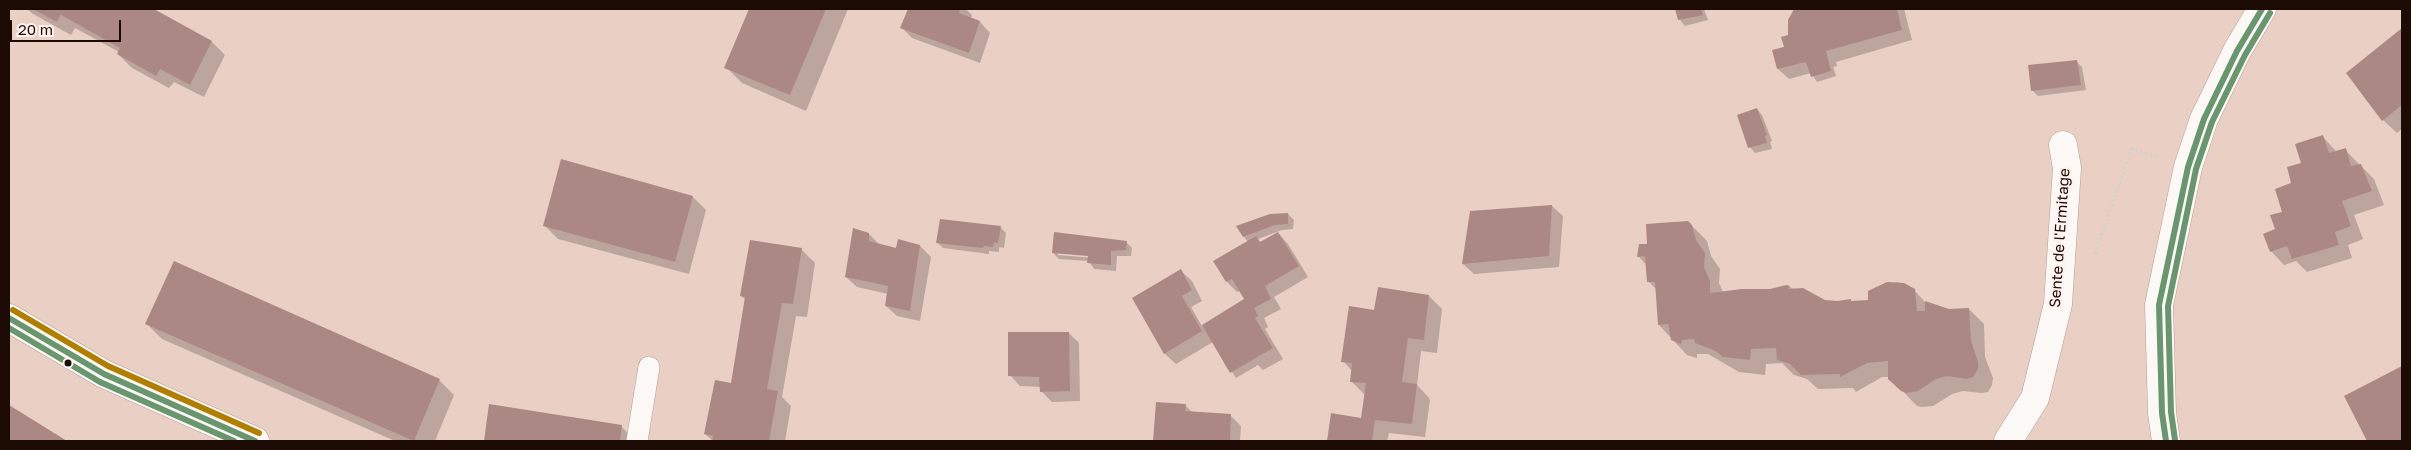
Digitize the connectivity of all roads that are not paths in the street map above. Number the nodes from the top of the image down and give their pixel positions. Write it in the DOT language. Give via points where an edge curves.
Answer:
graph roads {
  1 [pos="2262,9"];
  2 [pos="2063,145"];
  3 [pos="9,318"];
  4 [pos="649,367"];
  5 [pos="255,441"];
  6 [pos="637,441"];
  7 [pos="2008,441"];
  8 [pos="2166,441"];
  1 -- 8 [label="street" via="2237,51 2204,119 2188,167 2160,306 2162,413"];
  2 -- 7 [label="street, Sente de l'Ermitage" via="2067,168 2058,304 2035,398"];
  3 -- 5 [label="street" via="104,374"];
  4 -- 6 [label="lane"];
}
